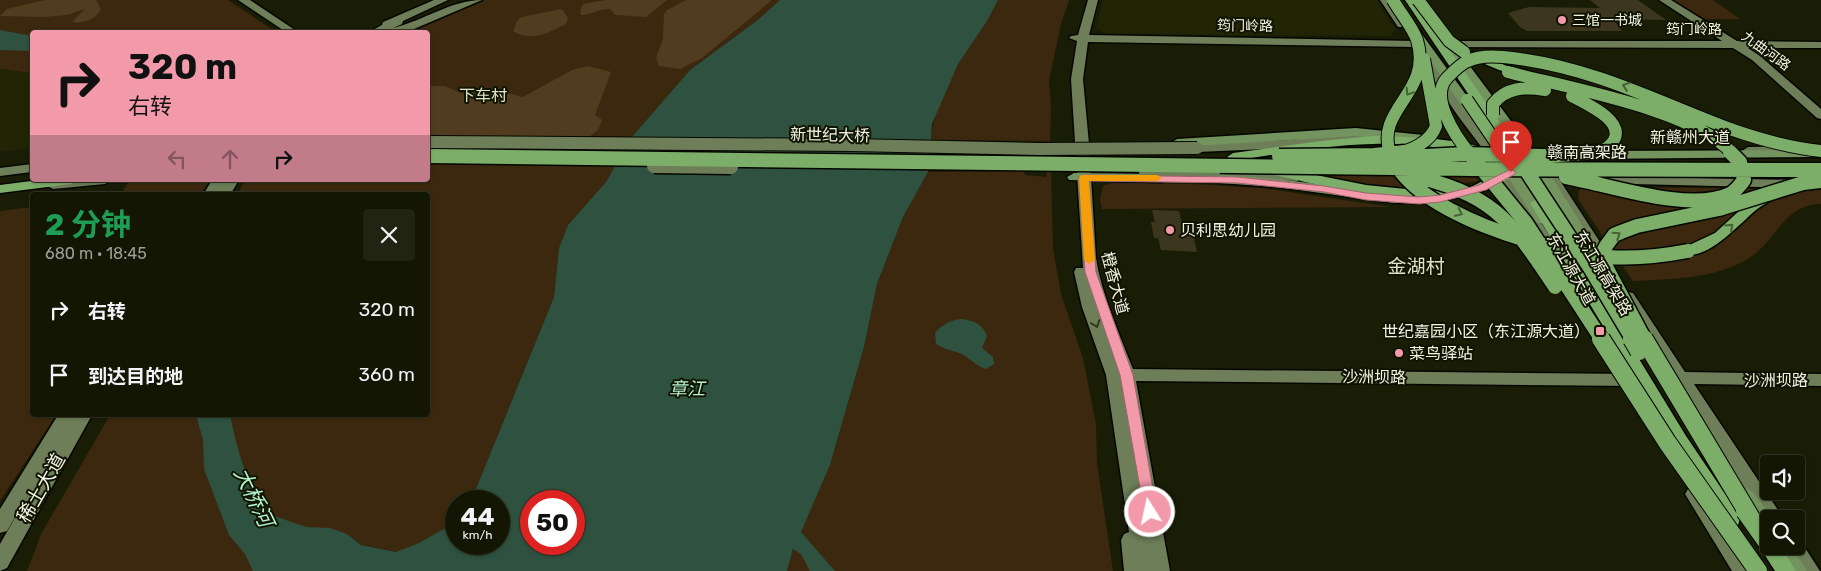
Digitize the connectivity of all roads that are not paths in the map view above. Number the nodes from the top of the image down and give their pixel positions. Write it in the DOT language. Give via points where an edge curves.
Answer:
graph roads {
  1 [pos="242,0"];
  2 [pos="443,0"];
  3 [pos="452,0"];
  4 [pos="465,0"];
  5 [pos="477,0"];
  6 [pos="1085,0"];
  7 [pos="1094,0"];
  8 [pos="1385,0"];
  9 [pos="1392,0"];
  10 [pos="1400,0"];
  11 [pos="1410,0"];
  12 [pos="1417,0"];
  13 [pos="1423,0"];
  14 [pos="1664,0"];
  15 [pos="290,30"];
  16 [pos="378,30"];
  17 [pos="380,30"];
  18 [pos="395,30"];
  19 [pos="398,30"];
  20 [pos="1079,38"];
  21 [pos="1416,42"];
  22 [pos="1732,44"];
  23 [pos="1821,45"];
  24 [pos="1455,46"];
  25 [pos="1821,115"];
  26 [pos="1763,140"];
  27 [pos="430,142"];
  28 [pos="1078,144"];
  29 [pos="1460,145"];
  30 [pos="430,147"];
  31 [pos="1501,151"];
  32 [pos="1821,151"];
  33 [pos="1532,154"];
  34 [pos="430,156"];
  35 [pos="1374,159"];
  36 [pos="1233,162"];
  37 [pos="1821,162"];
  38 [pos="430,163"];
  39 [pos="1389,167"];
  40 [pos="30,168"];
  41 [pos="1821,170"];
  42 [pos="0,172"];
  43 [pos="1509,173"];
  44 [pos="1548,174"];
  45 [pos="30,176"];
  46 [pos="1821,176"];
  47 [pos="1079,177"];
  48 [pos="0,180"];
  49 [pos="55,182"];
  50 [pos="89,182"];
  51 [pos="1821,182"];
  52 [pos="0,189"];
  53 [pos="1471,191"];
  54 [pos="1776,192"];
  55 [pos="0,193"];
  56 [pos="1419,201"];
  57 [pos="1120,375"];
  58 [pos="1676,378"];
  59 [pos="1628,380"];
  60 [pos="1821,380"];
  61 [pos="66,417"];
  62 [pos="82,417"];
  63 [pos="1128,461"];
  64 [pos="1769,510"];
  65 [pos="1760,516"];
  66 [pos="1751,518"];
  67 [pos="0,525"];
  68 [pos="1760,532"];
  69 [pos="1775,555"];
  70 [pos="1786,555"];
  71 [pos="1799,555"];
  72 [pos="0,562"];
  73 [pos="1134,571"];
  74 [pos="1144,571"];
  75 [pos="1160,571"];
  76 [pos="1743,571"];
  77 [pos="1756,571"];
  78 [pos="1765,571"];
  79 [pos="1786,571"];
  80 [pos="1797,571"];
  81 [pos="1810,571"];
  1 -- 15 [label="street"];
  2 -- 16 [label="street"];
  3 -- 17 [label="street"];
  4 -- 18 [label="street"];
  5 -- 19 [label="street"];
  6 -- 20 [label="street, 橙香大道"];
  7 -- 20 [label="street, 橙香大道"];
  8 -- 21 [label="street"];
  9 -- 21 [label="highway, bridge"];
  9 -- 31 [label="main road, 东江源大道"];
  10 -- 78 [label="highway, 东江源高架路, bridge" via="1537,203 1680,441"];
  11 -- 31 [label="highway, 东江源高架路, bridge"];
  12 -- 24 [label="main road"];
  13 -- 24 [label="street"];
  14 -- 22 [label="street, 九曲河路"];
  20 -- 21 [label="street, 筠门岭路"];
  20 -- 28 [label="street, 橙香大道"];
  21 -- 31 [label="street" via="1462,112"];
  21 -- 36 [label="highway, bridge" via="1426,63 1436,115 1433,134 1425,142 1404,152"];
  21 -- 54 [label="highway, one-way, bridge" via="1418,75 1386,131 1393,163 1419,190 1490,228 1539,244 1586,254 1634,258 1668,255 1709,243 1758,201"];
  22 -- 23 [label="street, 筠门岭路"];
  22 -- 24 [label="street, 筠门岭路"];
  22 -- 25 [label="street, 九曲河路" via="1756,58"];
  24 -- 26 [label="highway, bridge" via="1503,68 1619,96 1718,129"];
  24 -- 33 [label="main road"];
  24 -- 39 [label="highway, bridge" via="1490,65 1530,79 1689,124 1733,153 1742,167 1744,180 1731,194 1717,198 1679,199 1556,176"];
  26 -- 32 [label="highway, bridge"];
  26 -- 59 [label="highway, one-way, bridge" via="1596,75 1536,60 1491,57 1470,60 1444,82 1441,91 1451,128 1526,223"];
  27 -- 29 [label="street, bridge" via="1197,148 1296,144 1356,136"];
  28 -- 29 [label="main road" via="1219,142 1356,132"];
  28 -- 47 [label="street, 橙香大道"];
  29 -- 31 [label="street"];
  30 -- 36 [label="highway, 新世纪大桥"];
  31 -- 33 [label="main road, 新赣州大道"];
  31 -- 35 [label="highway, bridge" via="1493,104 1502,93 1516,89 1532,88 1570,95 1600,111 1616,128 1616,136 1610,146 1598,152"];
  31 -- 36 [label="highway" via="1427,142 1375,140 1288,149"];
  31 -- 43 [label="main road, 东江源大道"];
  31 -- 66 [label="highway, 东江源高架路, bridge" via="1590,268 1694,442"];
  32 -- 33 [label="main road, 新赣州大道"];
  33 -- 44 [label="main road"];
  34 -- 36 [label="highway, 新世纪大桥, bridge"];
  35 -- 36 [label="highway, 赣南高架路, bridge"];
  35 -- 37 [label="highway, 赣南高架路, bridge"];
  36 -- 39 [label="highway, 赣南高架路, bridge"];
  36 -- 53 [label="highway" via="1366,189 1416,194"];
  36 -- 59 [label="highway, bridge" via="1390,172 1444,183 1474,196 1510,222 1557,290"];
  38 -- 56 [label="street, bridge" via="963,167 1285,176"];
  39 -- 41 [label="highway, 赣南高架路, bridge"];
  40 -- 42 [label="street"];
  43 -- 44 [label="main road"];
  43 -- 53 [label="main road"];
  43 -- 59 [label="main road, 东江源大道" via="1551,234"];
  44 -- 46 [label="main road"];
  44 -- 51 [label="street"];
  44 -- 58 [label="street"];
  45 -- 48 [label="highway"];
  47 -- 56 [label="main road" via="1237,180"];
  47 -- 57 [label="street, 橙香大道" via="1091,272"];
  49 -- 52 [label="highway"];
  50 -- 55 [label="street"];
  51 -- 54 [label="highway, bridge" via="1803,183"];
  53 -- 56 [label="main road"];
  66 -- 54 [label="highway, one-way, bridge" via="1658,366 1604,263 1603,252 1614,236 1636,226 1702,213"];
  57 -- 59 [label="street, 沙洲坝路"];
  57 -- 63 [label="street, 橙香大道"];
  57 -- 75 [label="street, 橙香大道"];
  58 -- 60 [label="street, 沙洲坝路"];
  58 -- 64 [label="street"];
  58 -- 65 [label="main road" via="1710,443"];
  59 -- 76 [label="street"];
  59 -- 77 [label="highway, bridge"];
  61 -- 67 [label="street, 稀土大道"];
  62 -- 72 [label="street, 稀土大道"];
  63 -- 73 [label="street"];
  63 -- 74 [label="street, 橙香大道"];
  66 -- 68 [label="highway, 东江源高架路, bridge"];
  69 -- 79 [label="highway, 东江源高架路"];
  70 -- 80 [label="main road"];
  71 -- 81 [label="street"];
}
